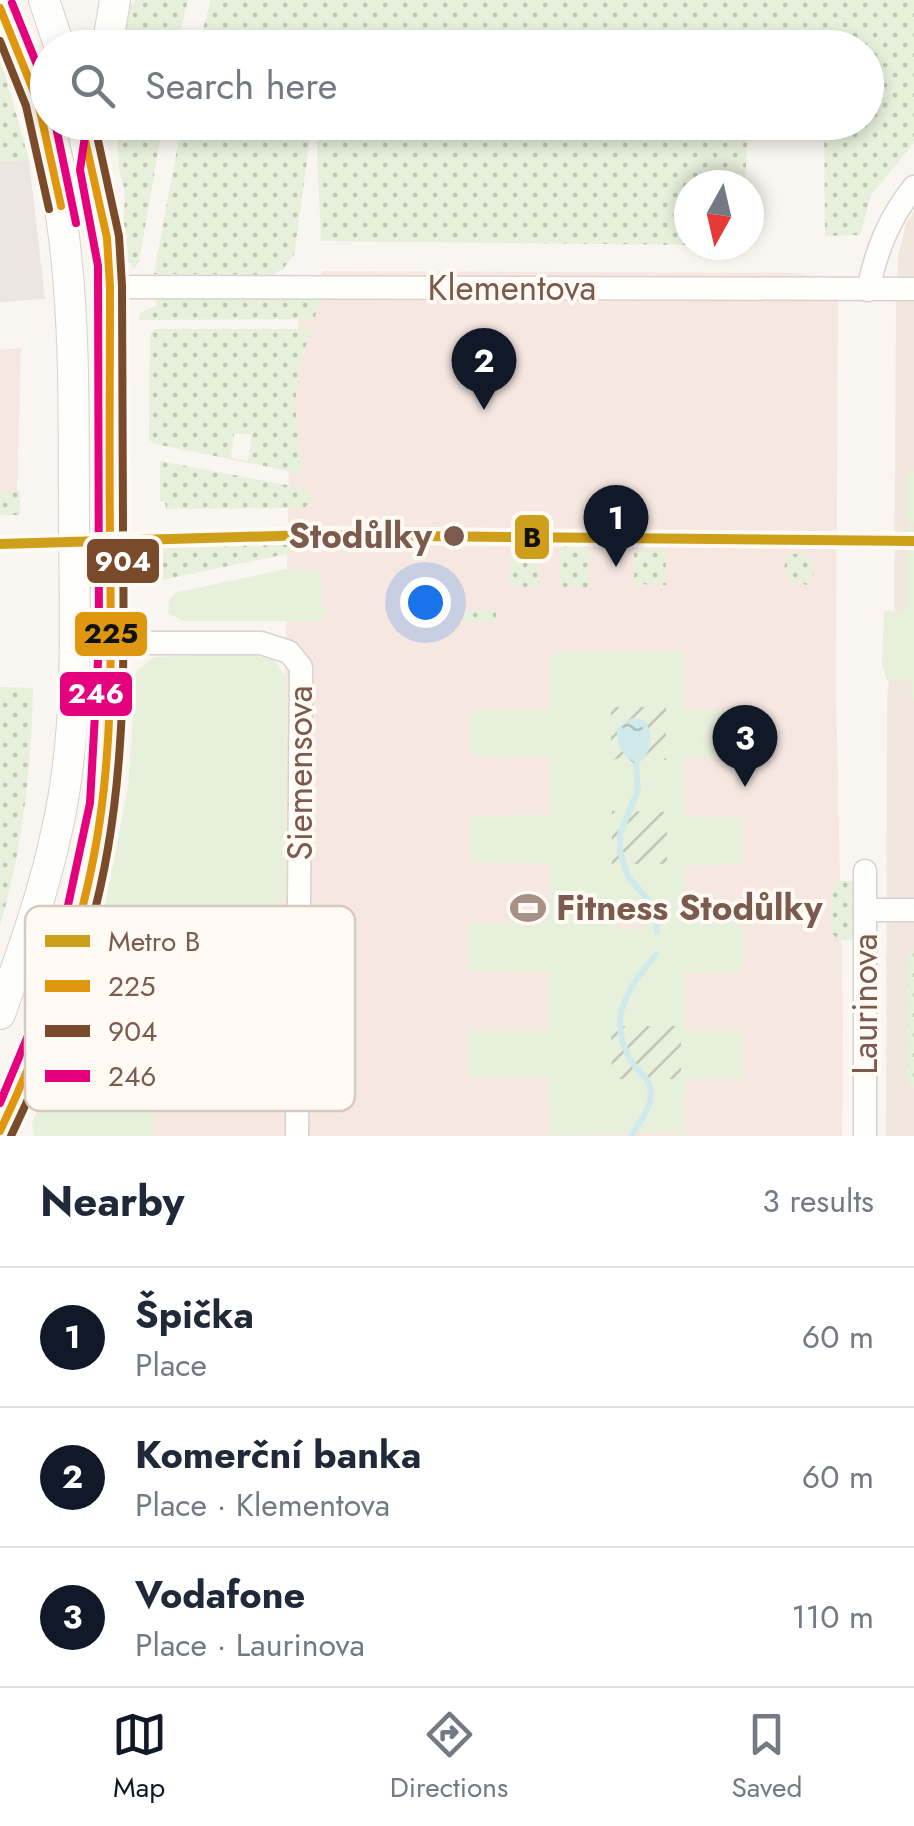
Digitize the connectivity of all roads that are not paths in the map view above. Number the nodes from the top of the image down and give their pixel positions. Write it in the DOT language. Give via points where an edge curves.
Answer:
graph roads {
  1 [pos="22,0"];
  2 [pos="44,0"];
  3 [pos="115,0"];
  4 [pos="5,18"];
  5 [pos="54,30"];
  6 [pos="110,30"];
  7 [pos="30,82"];
  8 [pos="47,140"];
  9 [pos="85,140"];
  10 [pos="97,140"];
  11 [pos="92,170"];
  12 [pos="914,187"];
  13 [pos="110,287"];
  14 [pos="914,289"];
  15 [pos="868,290"];
  16 [pos="112,643"];
  17 [pos="865,871"];
  18 [pos="33,906"];
  19 [pos="80,906"];
  20 [pos="299,906"];
  21 [pos="865,910"];
  22 [pos="914,910"];
  23 [pos="25,933"];
  24 [pos="0,1014"];
  25 [pos="25,1080"];
  26 [pos="297,1111"];
  27 [pos="0,1131"];
  28 [pos="297,1136"];
  29 [pos="866,1136"];
  1 -- 4 [label="main road"];
  2 -- 5 [label="main road"];
  3 -- 6 [label="main road"];
  4 -- 7 [label="main road"];
  8 -- 18 [label="main road" via="62,209 75,343 75,670 58,827"];
  9 -- 11 [label="main road"];
  10 -- 11 [label="main road"];
  11 -- 13 [label="main road"];
  12 -- 15 [label="street" via="894,212"];
  13 -- 15 [label="street, Klementova"];
  13 -- 16 [label="main road"];
  14 -- 15 [label="street, Klementova"];
  16 -- 19 [label="main road" via="102,805"];
  16 -- 20 [label="street, Siemensova" via="261,644 288,652 301,667"];
  17 -- 21 [label="street, Laurinova"];
  21 -- 22 [label="street"];
  21 -- 29 [label="street, Laurinova"];
  23 -- 24 [label="main road"];
  25 -- 27 [label="main road"];
  26 -- 28 [label="street, Siemensova"];
}
